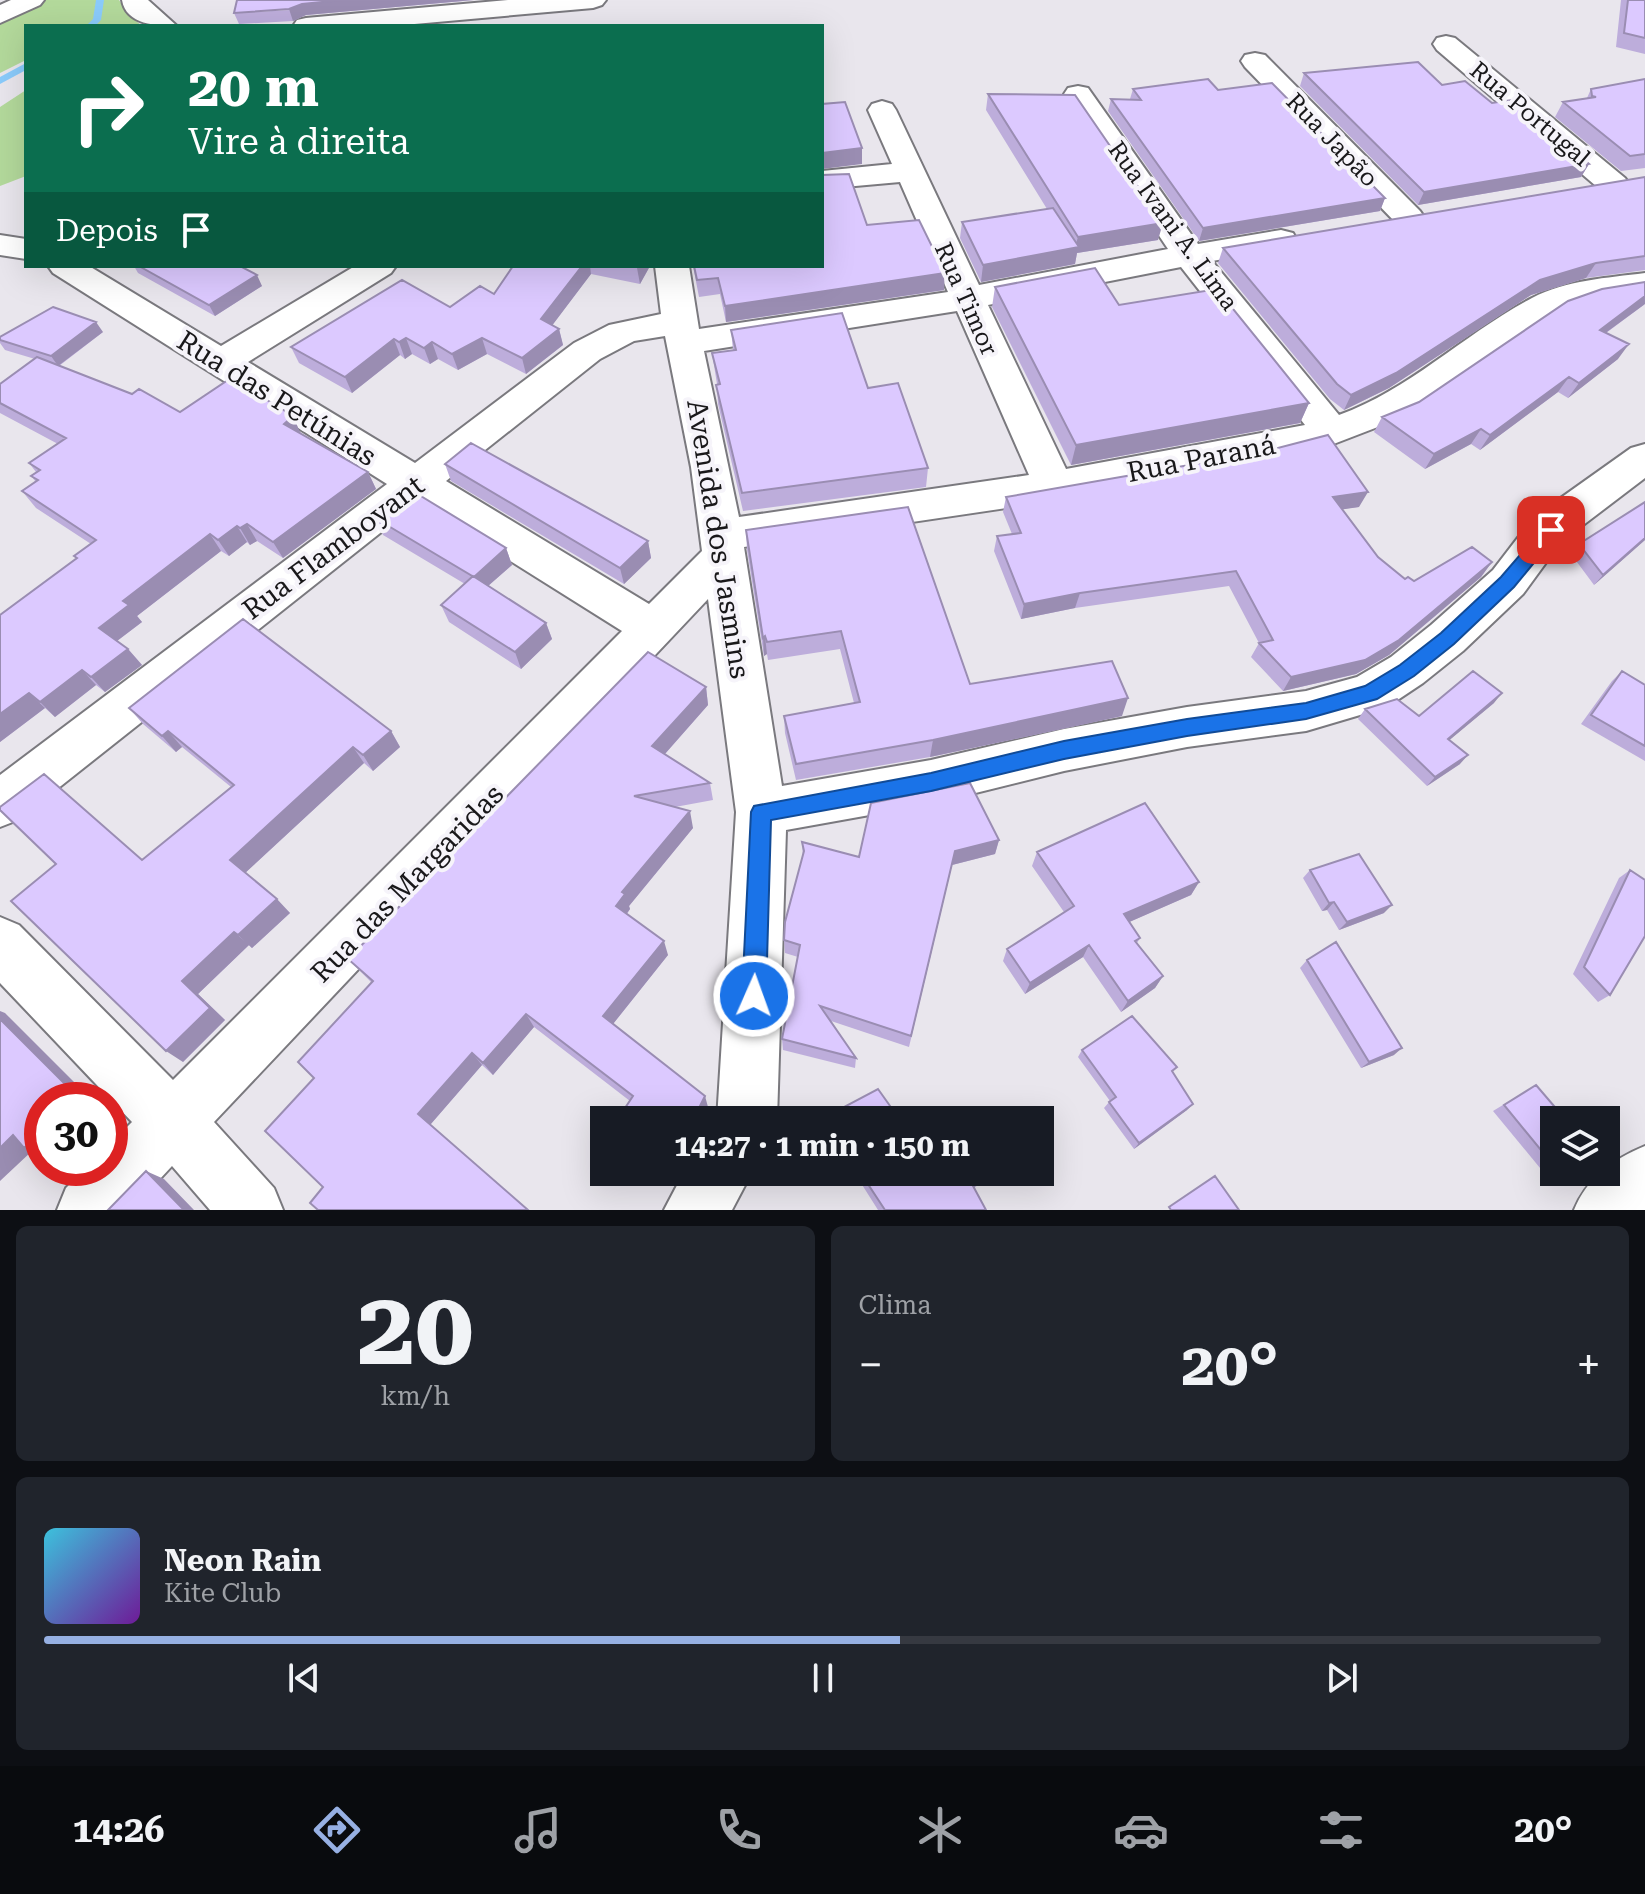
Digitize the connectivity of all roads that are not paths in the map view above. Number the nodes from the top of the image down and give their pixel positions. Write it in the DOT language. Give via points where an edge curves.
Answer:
graph roads {
  1 [pos="31,0"];
  2 [pos="135,0"];
  3 [pos="593,0"];
  4 [pos="0,15"];
  5 [pos="161,24"];
  6 [pos="328,24"];
  7 [pos="1446,44"];
  8 [pos="1255,61"];
  9 [pos="1078,94"];
  10 [pos="882,110"];
  11 [pos="909,172"];
  12 [pos="824,180"];
  13 [pos="1629,182"];
  14 [pos="1576,191"];
  15 [pos="1409,218"];
  16 [pos="1315,234"];
  17 [pos="0,245"];
  18 [pos="24,249"];
  19 [pos="1189,255"];
  20 [pos="68,268"];
  21 [pos="376,268"];
  22 [pos="672,268"];
  23 [pos="1645,283"];
  24 [pos="967,299"];
  25 [pos="682,333"];
  26 [pos="220,363"];
  27 [pos="1331,432"];
  28 [pos="1645,458"];
  29 [pos="417,482"];
  30 [pos="1054,486"];
  31 [pos="722,545"];
  32 [pos="654,629"];
  33 [pos="0,804"];
  34 [pos="761,812"];
  35 [pos="0,944"];
  36 [pos="748,1106"];
  37 [pos="174,1123"];
  38 [pos="1645,1177"];
  39 [pos="711,1186"];
  40 [pos="88,1210"];
  41 [pos="252,1210"];
  42 [pos="695,1210"];
  43 [pos="1605,1210"];
  1 -- 4 [label="street"];
  2 -- 5 [label="street"];
  3 -- 6 [label="street"];
  7 -- 13 [label="street, Rua Portugal"];
  8 -- 15 [label="street, Rua Japão"];
  9 -- 19 [label="street, Rua Ivani A. Lima"];
  10 -- 11 [label="street, Rua Timor"];
  11 -- 12 [label="street"];
  11 -- 24 [label="street, Rua Timor"];
  13 -- 14 [label="street"];
  16 -- 19 [label="street, Rua Flamboyant"];
  17 -- 18 [label="street"];
  19 -- 24 [label="street, Rua Flamboyant"];
  19 -- 27 [label="street, Rua Ivani A. Lima"];
  20 -- 26 [label="street, Rua das Petúnias"];
  21 -- 26 [label="street"];
  22 -- 25 [label="street, Avenida dos Jasmins"];
  23 -- 27 [label="street, Rua Paraná" via="1586,291 1545,305 1396,406"];
  24 -- 25 [label="street, Rua Flamboyant"];
  24 -- 30 [label="street, Rua Timor"];
  25 -- 29 [label="street, Rua Flamboyant" via="634,327 615,333"];
  25 -- 31 [label="street, Avenida dos Jasmins"];
  26 -- 29 [label="street, Rua das Petúnias"];
  27 -- 30 [label="street, Rua Paraná"];
  28 -- 34 [label="street" via="1563,518 1508,582 1447,638 1370,693 1306,711 1187,727"];
  29 -- 32 [label="street, Rua das Petúnias"];
  29 -- 33 [label="street, Rua Flamboyant"];
  30 -- 31 [label="street, Rua Paraná"];
  31 -- 32 [label="street, Rua das Margaridas"];
  31 -- 34 [label="street, Avenida dos Jasmins"];
  32 -- 37 [label="street, Rua das Margaridas"];
  34 -- 36 [label="street, Avenida dos Jasmins"];
  35 -- 37 [label="street"];
  37 -- 40 [label="street, Rua das Margaridas"];
  37 -- 41 [label="street"];
  38 -- 43 [label="street"];
  39 -- 42 [label="street"];
}
